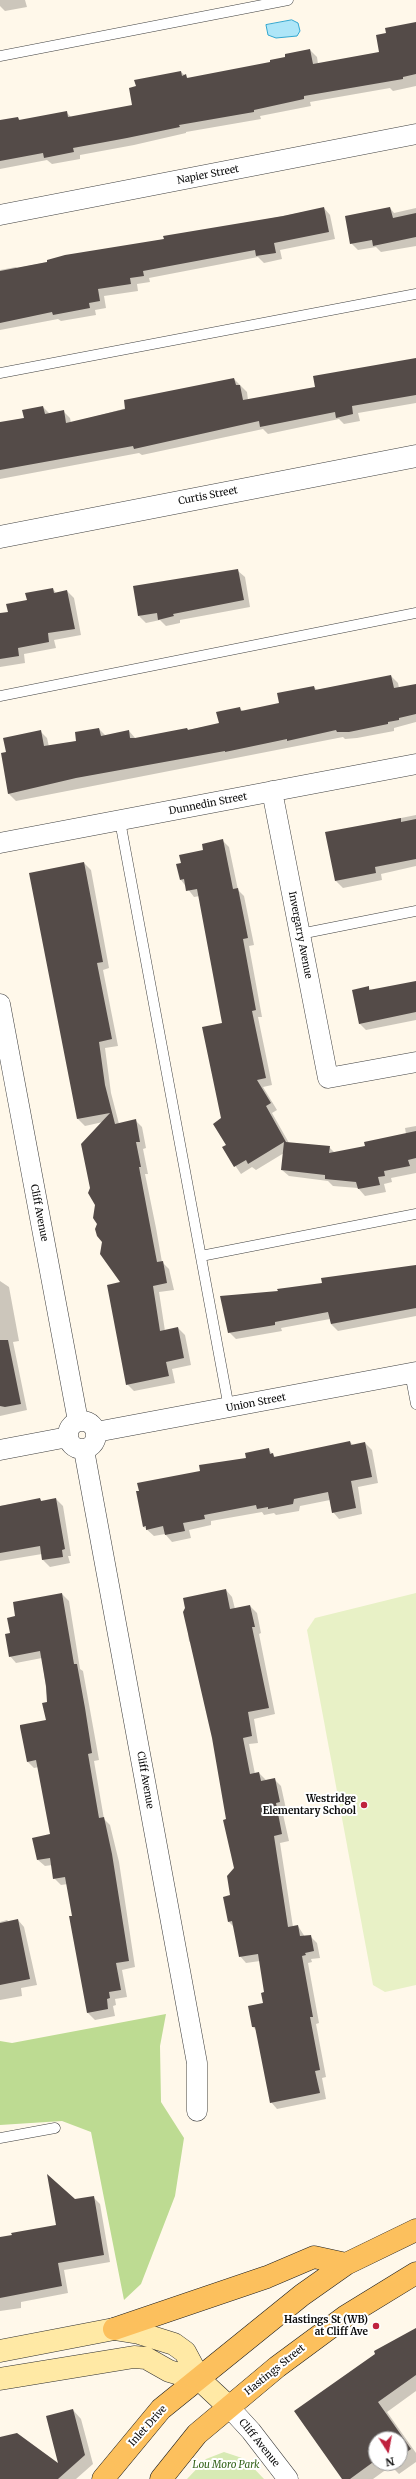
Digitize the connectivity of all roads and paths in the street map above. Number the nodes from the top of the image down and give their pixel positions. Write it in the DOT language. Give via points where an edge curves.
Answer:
graph roads {
  1 [pos="288,0"];
  2 [pos="0,56"];
  3 [pos="416,134"];
  4 [pos="0,215"];
  5 [pos="416,294"];
  6 [pos="0,373"];
  7 [pos="416,456"];
  8 [pos="0,537"];
  9 [pos="416,613"];
  10 [pos="0,696"];
  11 [pos="416,764"];
  12 [pos="272,792"];
  13 [pos="120,821"];
  14 [pos="0,843"];
  15 [pos="416,911"];
  16 [pos="300,934"];
  17 [pos="0,1004"];
  18 [pos="416,1062"];
  19 [pos="416,1214"];
  20 [pos="201,1256"];
  21 [pos="413,1373"];
  22 [pos="416,1404"];
  23 [pos="229,1408"];
  24 [pos="73,1429"];
  25 [pos="96,1432"];
  26 [pos="0,1450"];
  27 [pos="84,1450"];
  28 [pos="197,2111"];
  29 [pos="55,2128"];
  30 [pos="0,2138"];
  31 [pos="416,2230"];
  32 [pos="346,2264"];
  33 [pos="416,2273"];
  34 [pos="114,2329"];
  35 [pos="0,2350"];
  36 [pos="0,2379"];
  37 [pos="200,2380"];
  38 [pos="229,2408"];
  39 [pos="103,2479"];
  40 [pos="161,2479"];
  41 [pos="288,2479"];
  1 -- 2 [label="lane"];
  3 -- 4 [label="street, Napier Street"];
  5 -- 6 [label="lane"];
  7 -- 8 [label="street, Curtis Street"];
  9 -- 10 [label="lane"];
  11 -- 12 [label="street, Dunnedin Street"];
  12 -- 13 [label="street, Dunnedin Street"];
  12 -- 16 [label="street, Invergarry Avenue"];
  13 -- 14 [label="street, Dunnedin Street"];
  13 -- 20 [label="lane"];
  15 -- 16 [label="lane"];
  16 -- 18 [label="street, Invergarry Avenue" via="328,1078"];
  17 -- 24 [label="street, Cliff Avenue"];
  19 -- 20 [label="lane"];
  20 -- 23 [label="lane"];
  21 -- 22 [label="lane"];
  21 -- 23 [label="street, Union Street"];
  23 -- 25 [label="street, Union Street"];
  24 -- 25 [label="street" via="91,1424"];
  24 -- 26 [label="street"];
  24 -- 27 [label="street" via="75,1448"];
  25 -- 27 [label="street" via="92,1445"];
  27 -- 28 [label="street, Cliff Avenue" via="197,2063"];
  29 -- 30 [label="lane"];
  31 -- 32 [label="main road"];
  32 -- 34 [label="main road" via="314,2257 260,2280"];
  32 -- 37 [label="main road" via="297,2299"];
  33 -- 38 [label="main road, Hastings Street" via="346,2316 277,2367"];
  34 -- 35 [label="main road"];
  34 -- 37 [label="main road" via="139,2333 174,2344 185,2352"];
  36 -- 37 [label="main road" via="134,2357 146,2358 169,2370"];
  37 -- 38 [label="main road"];
  37 -- 39 [label="main road, Inlet Drive" via="161,2409"];
  38 -- 40 [label="main road" via="197,2434"];
  38 -- 41 [label="street, Cliff Avenue" via="251,2431"];
}
